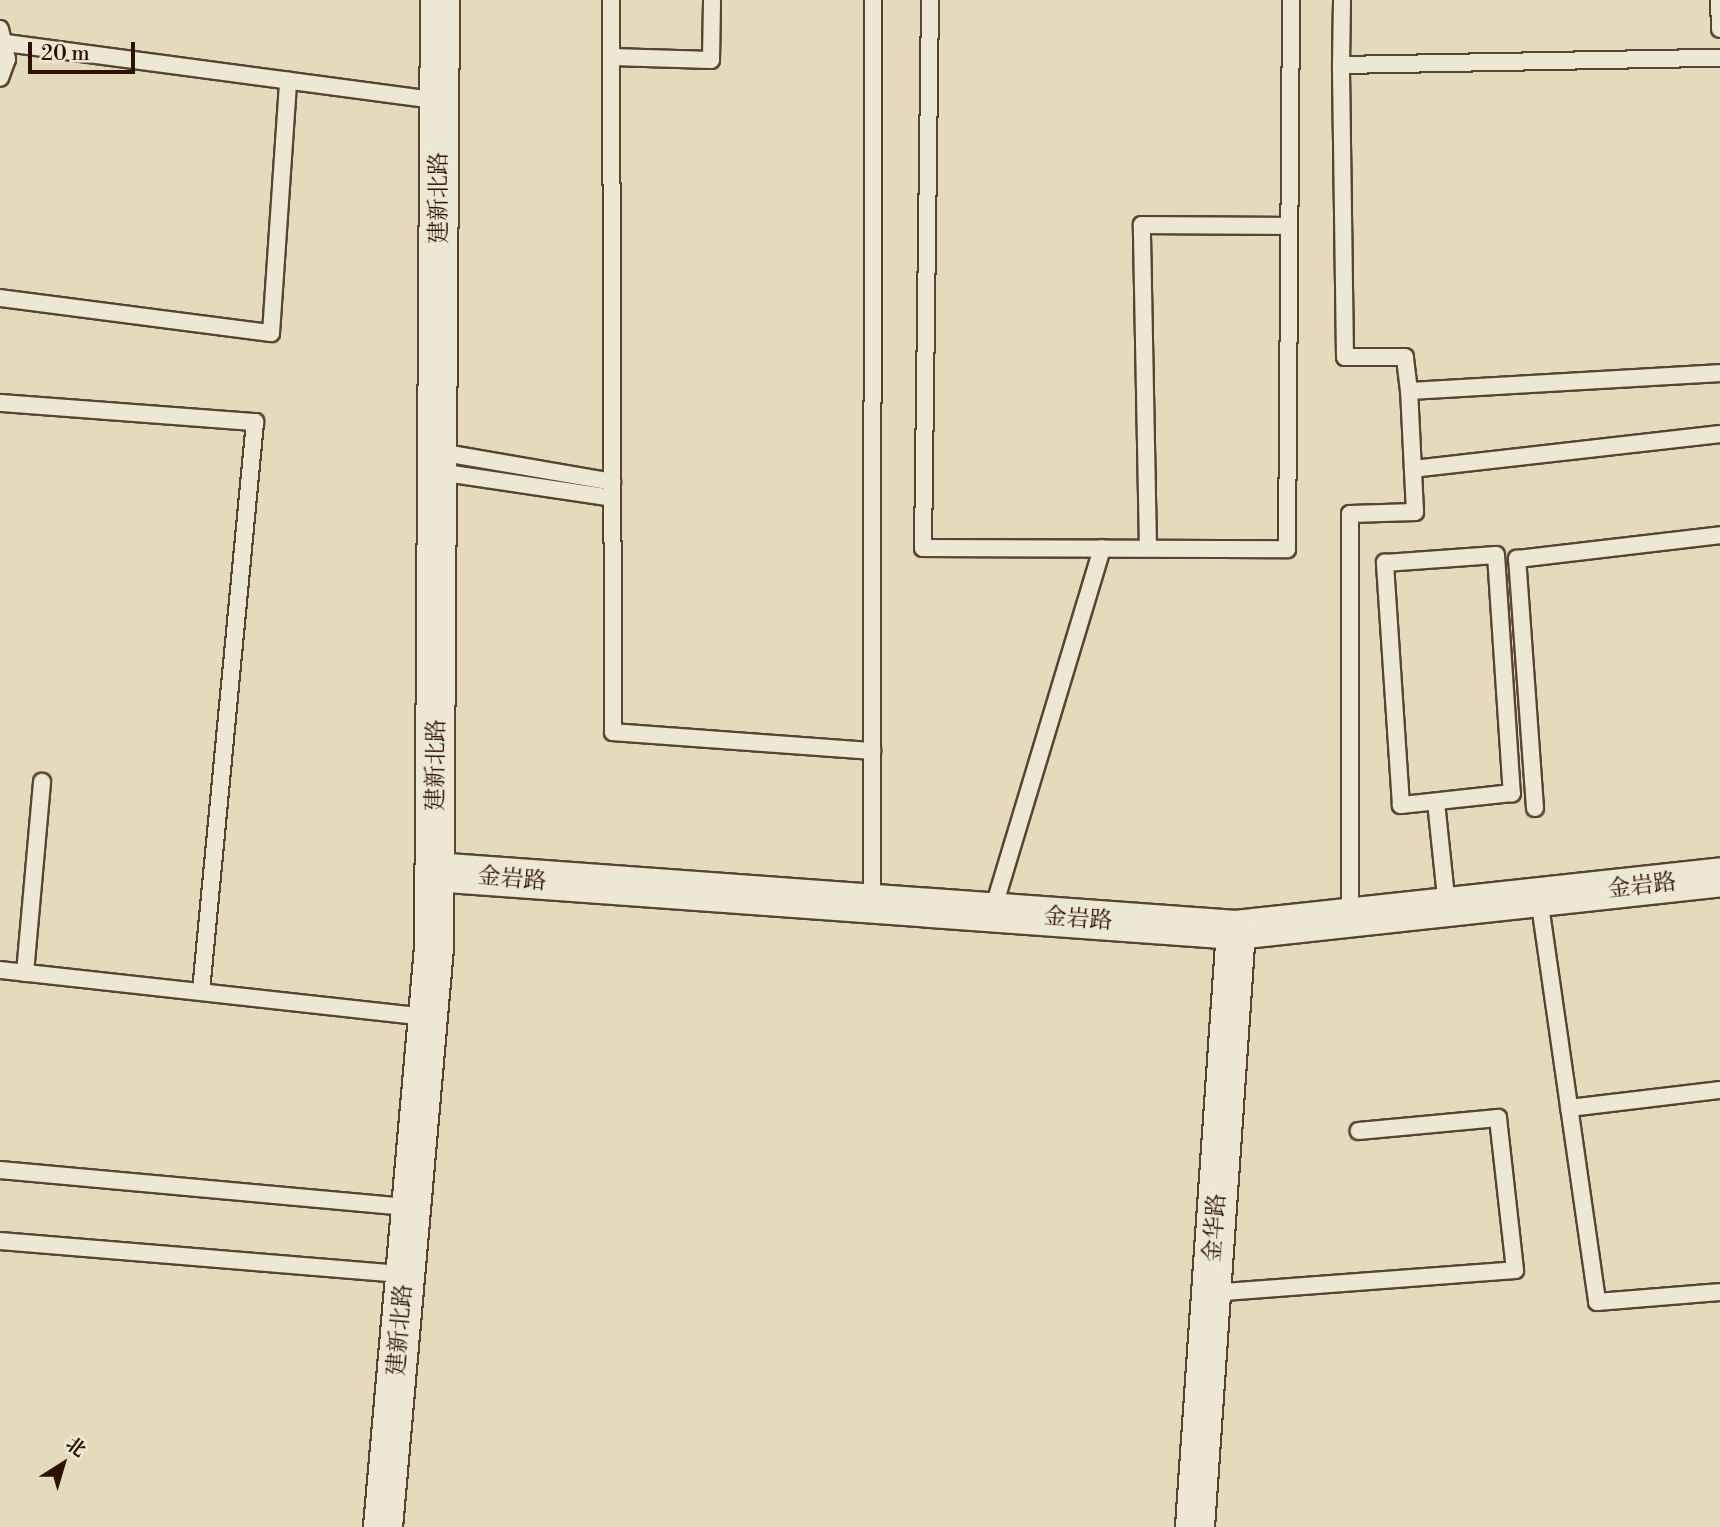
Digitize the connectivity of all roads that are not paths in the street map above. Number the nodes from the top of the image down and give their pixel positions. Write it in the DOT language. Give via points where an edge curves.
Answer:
graph roads {
  1 [pos="440,0"];
  2 [pos="611,0"];
  3 [pos="712,0"];
  4 [pos="873,0"];
  5 [pos="930,0"];
  6 [pos="1291,0"];
  7 [pos="1342,0"];
  8 [pos="1719,0"];
  9 [pos="1720,29"];
  10 [pos="3,36"];
  11 [pos="612,57"];
  12 [pos="1720,58"];
  13 [pos="1342,65"];
  14 [pos="0,78"];
  15 [pos="288,81"];
  16 [pos="440,101"];
  17 [pos="1289,226"];
  18 [pos="0,298"];
  19 [pos="1720,373"];
  20 [pos="1409,391"];
  21 [pos="0,403"];
  22 [pos="1720,434"];
  23 [pos="439,462"];
  24 [pos="1413,469"];
  25 [pos="612,490"];
  26 [pos="1720,535"];
  27 [pos="1102,548"];
  28 [pos="1148,548"];
  29 [pos="872,751"];
  30 [pos="42,782"];
  31 [pos="1436,802"];
  32 [pos="1535,808"];
  33 [pos="434,872"];
  34 [pos="1720,877"];
  35 [pos="1539,898"];
  36 [pos="872,905"];
  37 [pos="1447,909"];
  38 [pos="992,913"];
  39 [pos="1350,920"];
  40 [pos="1236,930"];
  41 [pos="0,970"];
  42 [pos="25,973"];
  43 [pos="201,991"];
  44 [pos="427,1017"];
  45 [pos="1720,1090"];
  46 [pos="1569,1108"];
  47 [pos="1359,1131"];
  48 [pos="0,1170"];
  49 [pos="409,1207"];
  50 [pos="0,1241"];
  51 [pos="404,1274"];
  52 [pos="1720,1292"];
  53 [pos="1211,1293"];
  54 [pos="383,1527"];
  55 [pos="1195,1527"];
  1 -- 16 [label="street, 建新北路"];
  2 -- 11 [label="lane"];
  3 -- 11 [label="lane" via="711,60"];
  4 -- 29 [label="lane"];
  5 -- 27 [label="lane" via="923,548"];
  6 -- 17 [label="lane"];
  7 -- 13 [label="lane"];
  8 -- 9 [label="lane"];
  10 -- 14 [label="lane" via="7,59"];
  10 -- 15 [label="lane"];
  11 -- 25 [label="lane"];
  12 -- 13 [label="lane"];
  13 -- 20 [label="lane" via="1345,357 1405,357"];
  15 -- 16 [label="lane"];
  15 -- 18 [label="lane" via="271,333"];
  16 -- 23 [label="street, 建新北路"];
  17 -- 28 [label="lane" via="1287,549"];
  17 -- 28 [label="lane" via="1142,225"];
  19 -- 20 [label="lane"];
  20 -- 24 [label="lane"];
  21 -- 43 [label="lane" via="255,422"];
  22 -- 24 [label="lane"];
  23 -- 25 [label="lane"];
  23 -- 33 [label="street, 建新北路"];
  24 -- 39 [label="lane" via="1415,512 1350,514"];
  25 -- 29 [label="lane" via="613,732"];
  26 -- 32 [label="lane" via="1517,559"];
  27 -- 28 [label="lane"];
  27 -- 38 [label="lane"];
  29 -- 36 [label="lane"];
  30 -- 42 [label="lane"];
  31 -- 31 [label="lane" via="1401,805 1385,563 1496,555 1512,793"];
  31 -- 37 [label="lane"];
  33 -- 36 [label="street, 金岩路"];
  33 -- 44 [label="street, 建新北路" via="434,947"];
  34 -- 35 [label="street, 金岩路"];
  35 -- 37 [label="street, 金岩路"];
  35 -- 46 [label="lane"];
  36 -- 38 [label="street, 金岩路"];
  37 -- 39 [label="street, 金岩路"];
  38 -- 40 [label="street, 金岩路"];
  39 -- 40 [label="street, 金岩路"];
  40 -- 53 [label="street, 金华路"];
  41 -- 42 [label="lane"];
  42 -- 43 [label="lane"];
  43 -- 44 [label="lane"];
  44 -- 49 [label="street, 建新北路"];
  45 -- 46 [label="lane"];
  46 -- 52 [label="lane" via="1597,1302"];
  47 -- 53 [label="lane" via="1498,1118 1514,1270"];
  48 -- 49 [label="lane"];
  49 -- 51 [label="street, 建新北路"];
  50 -- 51 [label="lane"];
  51 -- 54 [label="street, 建新北路"];
  53 -- 55 [label="street, 金华路"];
}
